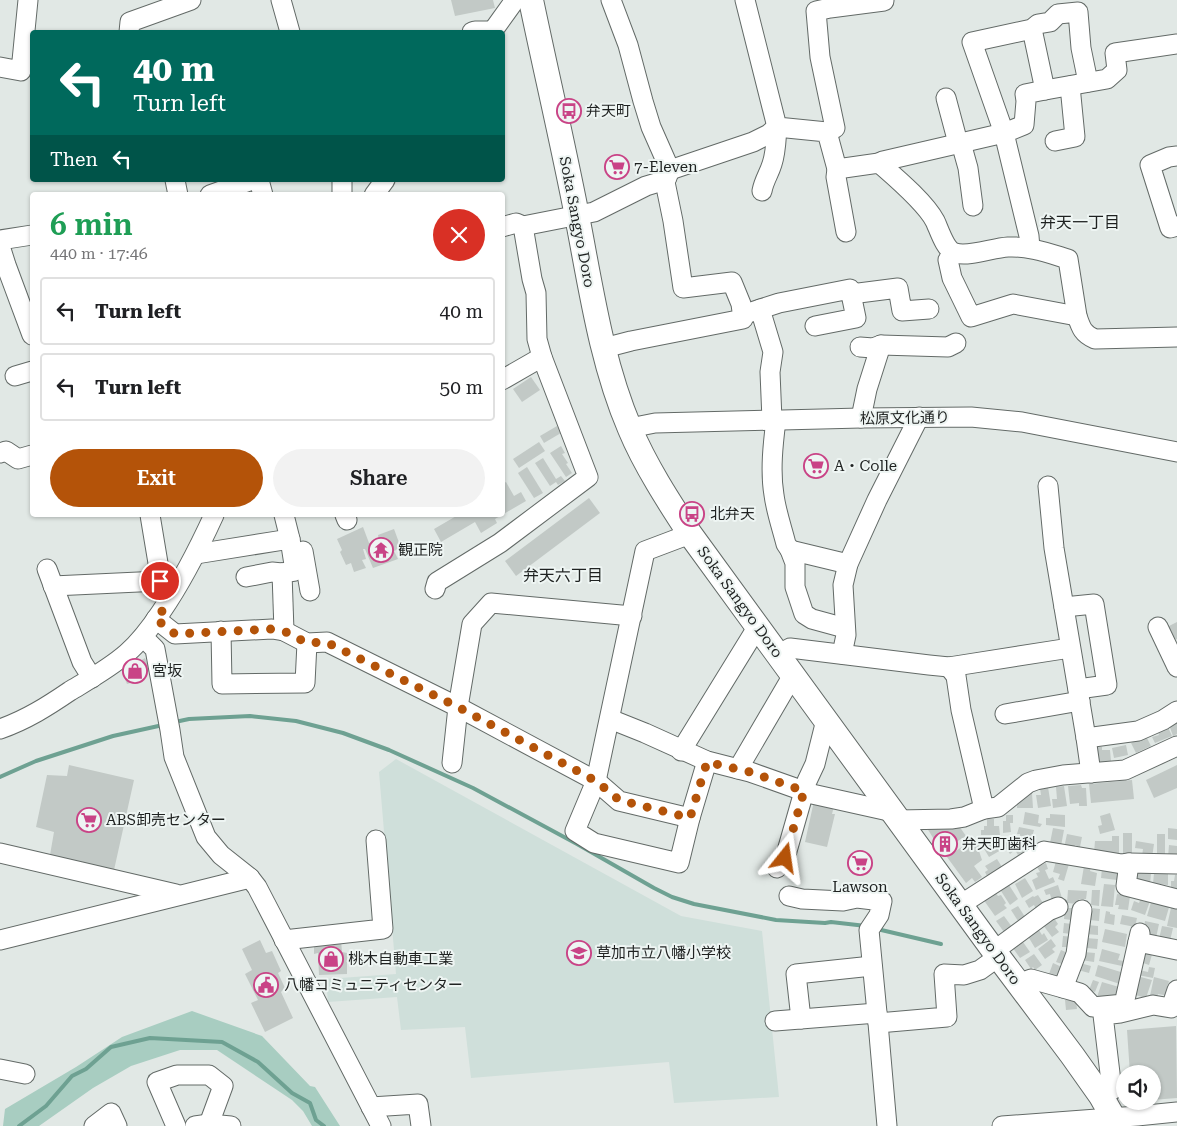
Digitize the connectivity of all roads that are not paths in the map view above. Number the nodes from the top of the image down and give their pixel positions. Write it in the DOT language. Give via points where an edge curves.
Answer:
graph roads {
  1 [pos="28,0"];
  2 [pos="191,0"];
  3 [pos="281,0"];
  4 [pos="528,0"];
  5 [pos="611,0"];
  6 [pos="745,0"];
  7 [pos="884,0"];
  8 [pos="830,4"];
  9 [pos="151,7"];
  10 [pos="1032,29"];
  11 [pos="129,30"];
  12 [pos="289,30"];
  13 [pos="494,30"];
  14 [pos="1177,44"];
  15 [pos="0,67"];
  16 [pos="1079,84"];
  17 [pos="1045,90"];
  18 [pos="946,98"];
  19 [pos="777,127"];
  20 [pos="827,132"];
  21 [pos="1004,133"];
  22 [pos="1055,141"];
  23 [pos="960,143"];
  24 [pos="1177,156"];
  25 [pos="879,163"];
  26 [pos="837,169"];
  27 [pos="668,175"];
  28 [pos="244,182"];
  29 [pos="219,188"];
  30 [pos="762,191"];
  31 [pos="973,206"];
  32 [pos="577,216"];
  33 [pos="523,226"];
  34 [pos="1177,226"];
  35 [pos="505,227"];
  36 [pos="846,232"];
  37 [pos="30,235"];
  38 [pos="0,240"];
  39 [pos="0,246"];
  40 [pos="1030,248"];
  41 [pos="954,253"];
  42 [pos="851,294"];
  43 [pos="742,309"];
  44 [pos="760,309"];
  45 [pos="929,309"];
  46 [pos="1077,316"];
  47 [pos="815,326"];
  48 [pos="30,330"];
  49 [pos="1177,337"];
  50 [pos="956,343"];
  51 [pos="881,345"];
  52 [pos="860,347"];
  53 [pos="604,348"];
  54 [pos="542,358"];
  55 [pos="505,378"];
  56 [pos="919,417"];
  57 [pos="861,418"];
  58 [pos="774,420"];
  59 [pos="630,431"];
  60 [pos="1177,452"];
  61 [pos="0,453"];
  62 [pos="30,456"];
  63 [pos="1048,486"];
  64 [pos="150,517"];
  65 [pos="213,517"];
  66 [pos="284,517"];
  67 [pos="296,517"];
  68 [pos="690,534"];
  69 [pos="290,540"];
  70 [pos="790,550"];
  71 [pos="196,554"];
  72 [pos="848,564"];
  73 [pos="282,573"];
  74 [pos="246,577"];
  75 [pos="160,581"];
  76 [pos="435,590"];
  77 [pos="310,591"];
  78 [pos="1064,607"];
  79 [pos="161,612"];
  80 [pos="632,616"];
  81 [pos="758,626"];
  82 [pos="1158,627"];
  83 [pos="845,628"];
  84 [pos="220,631"];
  85 [pos="284,631"];
  86 [pos="143,637"];
  87 [pos="307,643"];
  88 [pos="1070,648"];
  89 [pos="842,654"];
  90 [pos="778,655"];
  91 [pos="950,667"];
  92 [pos="1177,667"];
  93 [pos="793,675"];
  94 [pos="92,678"];
  95 [pos="1079,695"];
  96 [pos="458,707"];
  97 [pos="1177,711"];
  98 [pos="1005,714"];
  99 [pos="610,719"];
  100 [pos="826,720"];
  101 [pos="0,729"];
  102 [pos="1086,738"];
  103 [pos="1177,746"];
  104 [pos="681,751"];
  105 [pos="707,762"];
  106 [pos="452,763"];
  107 [pos="738,769"];
  108 [pos="1091,773"];
  109 [pos="596,781"];
  110 [pos="804,791"];
  111 [pos="984,809"];
  112 [pos="896,816"];
  113 [pos="690,818"];
  114 [pos="376,840"];
  115 [pos="0,854"];
  116 [pos="1129,863"];
  117 [pos="1177,864"];
  118 [pos="777,868"];
  119 [pos="250,878"];
  120 [pos="180,895"];
  121 [pos="789,896"];
  122 [pos="1177,899"];
  123 [pos="960,905"];
  124 [pos="1058,907"];
  125 [pos="1082,910"];
  126 [pos="0,940"];
  127 [pos="284,940"];
  128 [pos="1177,950"];
  129 [pos="996,954"];
  130 [pos="872,966"];
  131 [pos="1018,984"];
  132 [pos="1071,990"];
  133 [pos="1177,990"];
  134 [pos="1129,1005"];
  135 [pos="878,1018"];
  136 [pos="801,1019"];
  137 [pos="775,1021"];
  138 [pos="0,1069"];
  139 [pos="25,1074"];
  140 [pos="1101,1096"];
  141 [pos="371,1107"];
  142 [pos="1177,1112"];
  143 [pos="1115,1122"];
  144 [pos="202,1125"];
  145 [pos="94,1126"];
  146 [pos="117,1126"];
  147 [pos="176,1126"];
  148 [pos="231,1126"];
  149 [pos="381,1126"];
  150 [pos="421,1126"];
  151 [pos="887,1126"];
  152 [pos="1002,1126"];
  1 -- 15 [label="street" via="20,71"];
  2 -- 9 [label="street"];
  3 -- 12 [label="street"];
  4 -- 13 [label="street"];
  4 -- 32 [label="main road, Soka Sangyo Doro"];
  5 -- 27 [label="street" via="628,44 642,102"];
  6 -- 19 [label="street"];
  7 -- 8 [label="street" via="860,5"];
  8 -- 20 [label="street" via="816,11 820,57 835,128"];
  9 -- 11 [label="street" via="130,22"];
  10 -- 16 [label="street" via="1050,22 1058,14 1078,12"];
  10 -- 17 [label="street"];
  10 -- 21 [label="street" via="972,42"];
  14 -- 16 [label="street" via="1115,53 1117,70 1107,79"];
  16 -- 17 [label="street"];
  16 -- 22 [label="street" via="1075,136"];
  17 -- 21 [label="street" via="1025,94 1024,125"];
  18 -- 23 [label="street"];
  19 -- 20 [label="street"];
  19 -- 27 [label="street" via="753,142"];
  19 -- 30 [label="street" via="772,164"];
  20 -- 26 [label="street"];
  21 -- 23 [label="street"];
  21 -- 40 [label="street" via="1030,236"];
  23 -- 25 [label="street"];
  23 -- 31 [label="street" via="968,168"];
  24 -- 34 [label="street" via="1150,165 1170,228"];
  25 -- 26 [label="street"];
  25 -- 41 [label="street" via="929,211 945,243"];
  26 -- 36 [label="street"];
  27 -- 32 [label="street" via="594,212"];
  27 -- 43 [label="street" via="665,182 683,288 732,282"];
  28 -- 29 [label="street"];
  32 -- 33 [label="street"];
  32 -- 53 [label="main road, Soka Sangyo Doro" via="594,312"];
  33 -- 35 [label="street" via="516,223"];
  33 -- 54 [label="street" via="536,293 537,338"];
  37 -- 38 [label="street"];
  39 -- 48 [label="street"];
  40 -- 41 [label="street" via="1006,247"];
  40 -- 46 [label="street" via="1068,259"];
  41 -- 46 [label="street" via="948,260 952,278 971,317 1013,304"];
  42 -- 44 [label="street" via="850,289"];
  42 -- 45 [label="street" via="898,288 902,311"];
  42 -- 47 [label="street" via="856,318"];
  43 -- 44 [label="street"];
  43 -- 53 [label="street" via="743,319"];
  44 -- 58 [label="street" via="774,352 770,372"];
  46 -- 49 [label="street" via="1087,335 1095,339"];
  50 -- 51 [label="street" via="948,346"];
  51 -- 52 [label="street"];
  51 -- 57 [label="street"];
  53 -- 59 [label="main road, Soka Sangyo Doro"];
  54 -- 55 [label="street"];
  54 -- 76 [label="street" via="588,477 500,543 437,582"];
  56 -- 57 [label="street, 松原文化通り"];
  56 -- 60 [label="street, 松原文化通り" via="971,417 1022,422"];
  56 -- 72 [label="street"];
  57 -- 58 [label="street, 松原文化通り"];
  58 -- 59 [label="street, 松原文化通り" via="655,423"];
  58 -- 70 [label="street" via="773,494"];
  59 -- 68 [label="main road, Soka Sangyo Doro" via="669,503"];
  61 -- 62 [label="street" via="6,451 18,459"];
  63 -- 78 [label="street"];
  64 -- 75 [label="street"];
  65 -- 71 [label="street"];
  66 -- 69 [label="street"];
  67 -- 77 [label="street"];
  68 -- 80 [label="street" via="645,551"];
  68 -- 81 [label="main road, Soka Sangyo Doro"];
  69 -- 71 [label="street"];
  69 -- 73 [label="street" via="295,571"];
  70 -- 72 [label="street"];
  70 -- 83 [label="street" via="795,563 795,587 804,614"];
  71 -- 79 [label="street"];
  72 -- 83 [label="street" via="843,585"];
  73 -- 74 [label="street"];
  73 -- 85 [label="street"];
  75 -- 79 [label="street"];
  75 -- 94 [label="street" via="50,577 82,662"];
  78 -- 88 [label="street"];
  78 -- 95 [label="street" via="1094,604 1107,685"];
  79 -- 84 [label="street" via="175,634"];
  79 -- 86 [label="street"];
  80 -- 96 [label="street" via="491,603 472,624"];
  80 -- 99 [label="street"];
  81 -- 90 [label="main road, Soka Sangyo Doro"];
  81 -- 104 [label="street"];
  82 -- 92 [label="street"];
  83 -- 89 [label="street"];
  84 -- 85 [label="street"];
  84 -- 87 [label="street" via="222,684 305,683"];
  85 -- 87 [label="street"];
  86 -- 94 [label="street" via="111,666"];
  86 -- 119 [label="street" via="155,649 174,758 206,837 221,855"];
  87 -- 96 [label="street" via="326,642"];
  88 -- 91 [label="street"];
  88 -- 95 [label="street"];
  89 -- 90 [label="street" via="790,648"];
  89 -- 91 [label="street"];
  90 -- 93 [label="main road, Soka Sangyo Doro"];
  91 -- 111 [label="street" via="956,676"];
  93 -- 100 [label="main road, Soka Sangyo Doro"];
  93 -- 107 [label="street"];
  94 -- 101 [label="street" via="40,710"];
  95 -- 98 [label="street"];
  95 -- 102 [label="street"];
  96 -- 106 [label="street"];
  96 -- 109 [label="street"];
  97 -- 102 [label="street" via="1138,731"];
  99 -- 104 [label="street"];
  99 -- 109 [label="street"];
  100 -- 110 [label="street" via="815,764"];
  100 -- 112 [label="main road, Soka Sangyo Doro"];
  102 -- 108 [label="street"];
  103 -- 108 [label="street" via="1125,770"];
  104 -- 105 [label="street"];
  105 -- 107 [label="street"];
  105 -- 113 [label="street"];
  107 -- 110 [label="street"];
  108 -- 111 [label="street" via="1036,780 998,807"];
  109 -- 113 [label="street" via="619,800"];
  109 -- 113 [label="street" via="575,831 594,843 679,863"];
  110 -- 112 [label="street"];
  110 -- 118 [label="street" via="785,858"];
  111 -- 112 [label="street" via="951,819"];
  112 -- 123 [label="main road, Soka Sangyo Doro"];
  114 -- 127 [label="street" via="383,929"];
  115 -- 120 [label="street"];
  116 -- 117 [label="street"];
  116 -- 122 [label="street" via="1126,886"];
  116 -- 123 [label="street" via="1044,851"];
  119 -- 120 [label="street"];
  119 -- 127 [label="street"];
  120 -- 126 [label="street"];
  121 -- 130 [label="street" via="882,901 880,915 868,930"];
  123 -- 129 [label="main road, Soka Sangyo Doro"];
  124 -- 129 [label="street" via="1048,911"];
  125 -- 132 [label="street"];
  127 -- 141 [label="street"];
  128 -- 134 [label="street" via="1139,937"];
  129 -- 131 [label="main road, Soka Sangyo Doro"];
  129 -- 135 [label="street" via="980,970 964,975 944,974 947,1017"];
  130 -- 135 [label="street"];
  130 -- 136 [label="street" via="796,974"];
  131 -- 132 [label="street" via="1031,979"];
  131 -- 140 [label="main road, Soka Sangyo Doro"];
  132 -- 134 [label="street" via="1092,1007"];
  133 -- 134 [label="street" via="1171,1008"];
  134 -- 140 [label="street" via="1120,1013 1103,1015 1112,1090"];
  135 -- 136 [label="street"];
  135 -- 151 [label="street"];
  136 -- 137 [label="street"];
  138 -- 139 [label="street"];
  140 -- 143 [label="main road, Soka Sangyo Doro"];
  141 -- 149 [label="street"];
  141 -- 150 [label="street" via="418,1104"];
  142 -- 143 [label="street"];
  143 -- 152 [label="street"];
  144 -- 147 [label="street" via="223,1086 209,1075 177,1075 157,1082"];
  144 -- 148 [label="street"];
  145 -- 146 [label="street" via="111,1113"];
}
